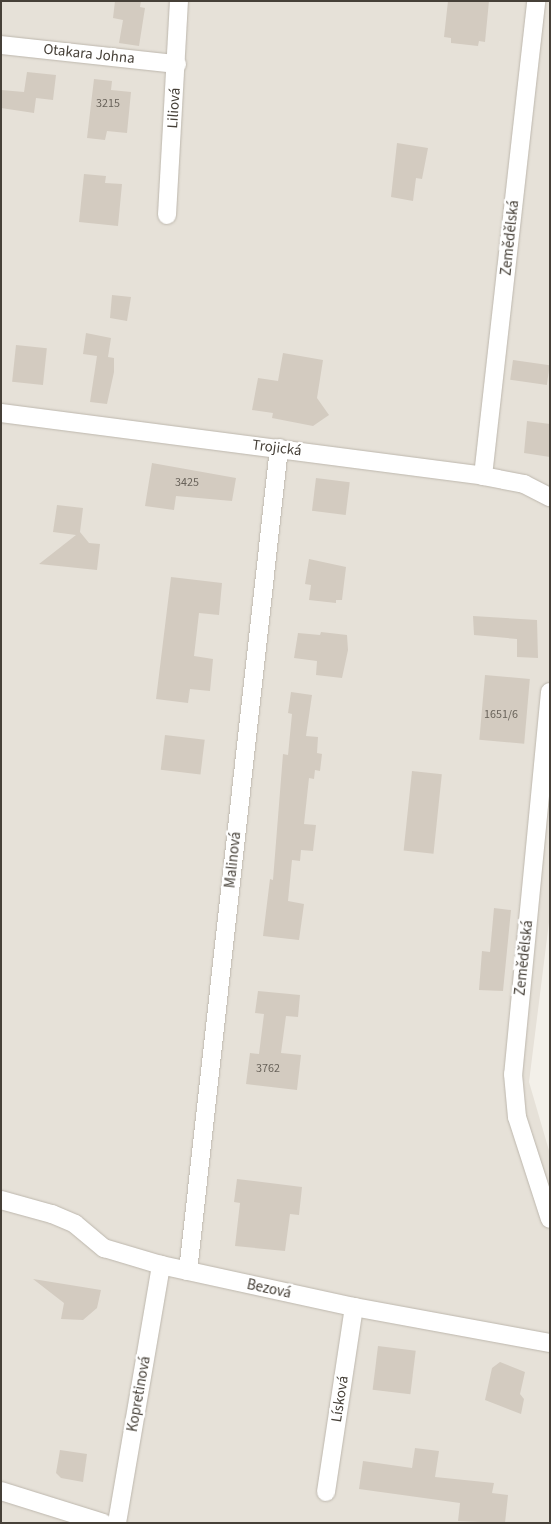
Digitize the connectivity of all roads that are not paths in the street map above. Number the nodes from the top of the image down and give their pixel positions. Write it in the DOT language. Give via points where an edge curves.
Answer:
graph roads {
  1 [pos="179,1"];
  2 [pos="536,1"];
  3 [pos="1,45"];
  4 [pos="177,64"];
  5 [pos="167,215"];
  6 [pos="1,413"];
  7 [pos="279,448"];
  8 [pos="483,476"];
  9 [pos="550,497"];
  10 [pos="550,692"];
  11 [pos="1,1200"];
  12 [pos="550,1219"];
  13 [pos="161,1265"];
  14 [pos="188,1271"];
  15 [pos="354,1307"];
  16 [pos="550,1343"];
  17 [pos="1,1491"];
  18 [pos="326,1492"];
  19 [pos="103,1523"];
  20 [pos="117,1523"];
  1 -- 4 [label="street, Liliová"];
  2 -- 8 [label="street, Zemědělská"];
  3 -- 4 [label="street, Otakara Johna"];
  4 -- 5 [label="street, Liliová"];
  6 -- 7 [label="street, Trojická"];
  7 -- 8 [label="street, Trojická"];
  7 -- 14 [label="street, Malinová"];
  8 -- 9 [label="street, Trojická" via="524,484"];
  10 -- 12 [label="street, Zemědělská" via="513,1074 517,1118"];
  11 -- 13 [label="street, Bezová" via="52,1214 75,1224 104,1248"];
  13 -- 14 [label="street, Bezová"];
  13 -- 20 [label="street, Kopretinová"];
  14 -- 15 [label="street, Bezová"];
  15 -- 16 [label="street, Bezová"];
  15 -- 18 [label="street, Lísková"];
  17 -- 19 [label="street"];
}
